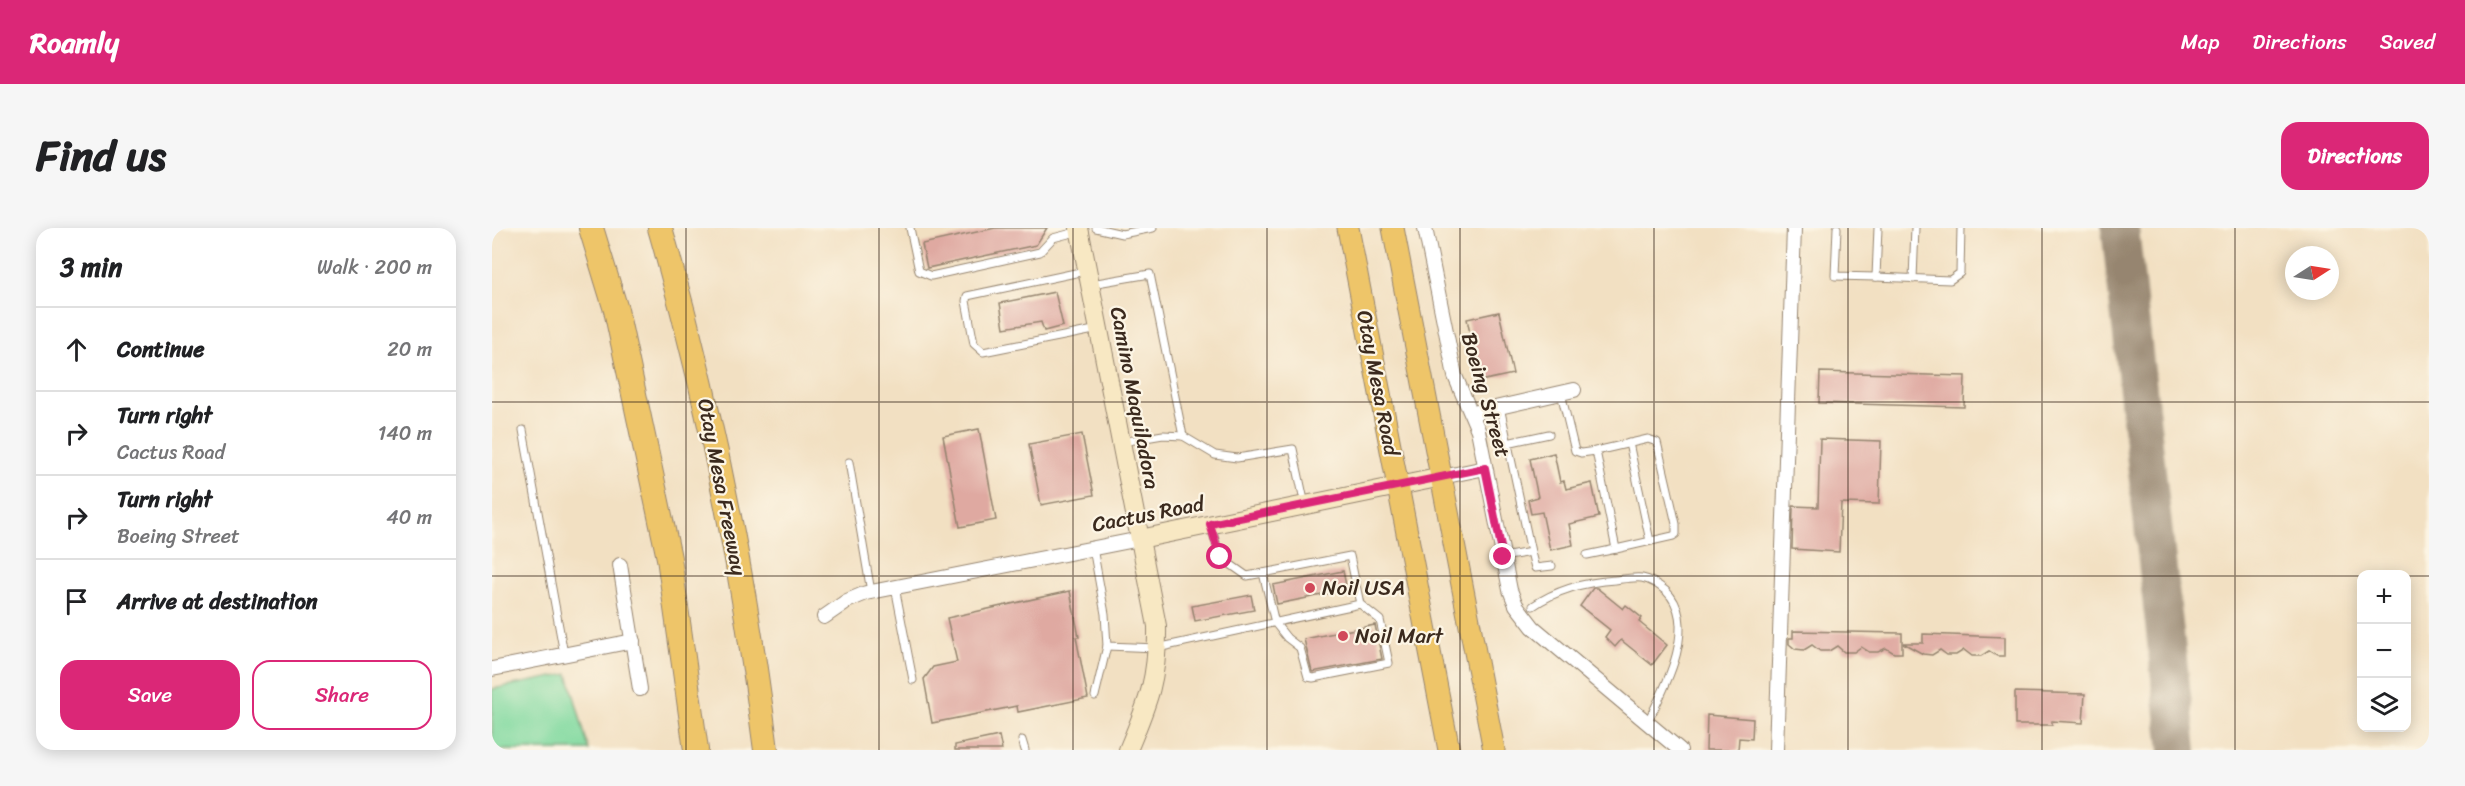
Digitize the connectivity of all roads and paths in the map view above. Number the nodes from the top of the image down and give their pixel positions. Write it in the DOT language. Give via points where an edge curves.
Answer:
graph roads {
  1 [pos="591,228"];
  2 [pos="660,228"];
  3 [pos="910,228"];
  4 [pos="1153,228"];
  5 [pos="1348,228"];
  6 [pos="1393,228"];
  7 [pos="1425,228"];
  8 [pos="1794,228"];
  9 [pos="1837,228"];
  10 [pos="1878,228"];
  11 [pos="1915,228"];
  12 [pos="1961,228"];
  13 [pos="1085,229"];
  14 [pos="1876,277"];
  15 [pos="1089,278"];
  16 [pos="1913,279"];
  17 [pos="1099,328"];
  18 [pos="1568,392"];
  19 [pos="1500,407"];
  20 [pos="1473,413"];
  21 [pos="523,430"];
  22 [pos="1548,434"];
  23 [pos="1183,436"];
  24 [pos="1121,442"];
  25 [pos="1508,443"];
  26 [pos="1629,443"];
  27 [pos="1596,451"];
  28 [pos="849,462"];
  29 [pos="1485,468"];
  30 [pos="1442,477"];
  31 [pos="1398,485"];
  32 [pos="1305,505"];
  33 [pos="1210,524"];
  34 [pos="1140,539"];
  35 [pos="1650,541"];
  36 [pos="1093,548"];
  37 [pos="1616,549"];
  38 [pos="1531,552"];
  39 [pos="1587,555"];
  40 [pos="1503,557"];
  41 [pos="620,565"];
  42 [pos="1552,566"];
  43 [pos="1263,573"];
  44 [pos="896,587"];
  45 [pos="871,592"];
  46 [pos="1360,604"];
  47 [pos="1533,606"];
  48 [pos="824,617"];
  49 [pos="1275,623"];
  50 [pos="633,641"];
  51 [pos="1107,646"];
  52 [pos="1157,648"];
  53 [pos="564,654"];
  54 [pos="492,669"];
  55 [pos="913,680"];
  56 [pos="639,689"];
  57 [pos="1095,696"];
  58 [pos="1647,723"];
  59 [pos="1022,740"];
  60 [pos="696,750"];
  61 [pos="766,750"];
  62 [pos="1025,750"];
  63 [pos="1128,750"];
  64 [pos="1449,750"];
  65 [pos="1494,750"];
  66 [pos="1680,750"];
  67 [pos="1776,750"];
  1 -- 60 [label="highway" via="616,310 669,558"];
  2 -- 61 [label="highway, Otay Mesa Freeway" via="731,520"];
  3 -- 13 [label="lane" via="920,271 931,276 1040,252 1053,238"];
  4 -- 13 [label="lane" via="1122,234"];
  5 -- 31 [label="main road, Otay Mesa Road"];
  6 -- 30 [label="main road"];
  7 -- 20 [label="street, Boeing Street" via="1455,376"];
  8 -- 67 [label="street"];
  9 -- 14 [label="lane" via="1834,276"];
  10 -- 14 [label="lane"];
  11 -- 16 [label="lane"];
  12 -- 16 [label="lane" via="1960,273 1950,280"];
  13 -- 15 [label="street, Camino Maquiladora"];
  14 -- 16 [label="lane"];
  15 -- 17 [label="street, Camino Maquiladora"];
  15 -- 17 [label="lane" via="967,296 974,344 983,352"];
  15 -- 23 [label="lane" via="1150,274"];
  17 -- 24 [label="street, Camino Maquiladora"];
  18 -- 19 [label="street"];
  18 -- 27 [label="lane" via="1575,451"];
  19 -- 20 [label="street"];
  19 -- 25 [label="lane"];
  20 -- 29 [label="street, Boeing Street"];
  21 -- 53 [label="lane"];
  22 -- 25 [label="lane"];
  23 -- 24 [label="lane"];
  23 -- 32 [label="lane" via="1215,455 1237,458 1293,449"];
  24 -- 34 [label="street, Camino Maquiladora"];
  25 -- 38 [label="lane"];
  26 -- 27 [label="lane"];
  26 -- 35 [label="lane"];
  26 -- 35 [label="lane" via="1648,439 1657,442 1676,524 1673,536"];
  27 -- 37 [label="lane"];
  28 -- 45 [label="lane"];
  29 -- 30 [label="street, Cactus Road"];
  29 -- 40 [label="street, Boeing Street"];
  30 -- 31 [label="street, Cactus Road"];
  30 -- 65 [label="main road"];
  31 -- 32 [label="street, Cactus Road"];
  31 -- 64 [label="main road, Otay Mesa Road"];
  32 -- 33 [label="street, Cactus Road"];
  33 -- 34 [label="street, Cactus Road"];
  33 -- 43 [label="lane" via="1220,557 1247,576"];
  34 -- 36 [label="street, Cactus Road"];
  34 -- 52 [label="street, Camino Maquiladora" via="1154,608"];
  35 -- 37 [label="lane"];
  36 -- 44 [label="street, Cactus Road"];
  36 -- 51 [label="lane"];
  37 -- 39 [label="lane"];
  38 -- 40 [label="lane"];
  38 -- 42 [label="lane" via="1535,568"];
  40 -- 58 [label="street, Boeing Street" via="1510,590 1523,616"];
  41 -- 50 [label="street"];
  43 -- 46 [label="lane" via="1350,556"];
  43 -- 49 [label="lane"];
  44 -- 45 [label="street, Cactus Road"];
  44 -- 55 [label="lane"];
  45 -- 48 [label="street, Cactus Road" via="847,601"];
  46 -- 49 [label="lane"];
  46 -- 49 [label="lane" via="1380,620 1389,663 1308,677 1300,648"];
  47 -- 58 [label="lane" via="1545,597 1597,581 1642,578 1658,584 1670,595 1680,618 1680,634 1667,683"];
  49 -- 52 [label="lane"];
  50 -- 53 [label="street"];
  50 -- 56 [label="street"];
  51 -- 52 [label="lane"];
  51 -- 57 [label="lane"];
  52 -- 63 [label="street, Camino Maquiladora" via="1150,696"];
  53 -- 54 [label="street"];
  58 -- 66 [label="street, Boeing Street"];
  59 -- 62 [label="lane"];
}
